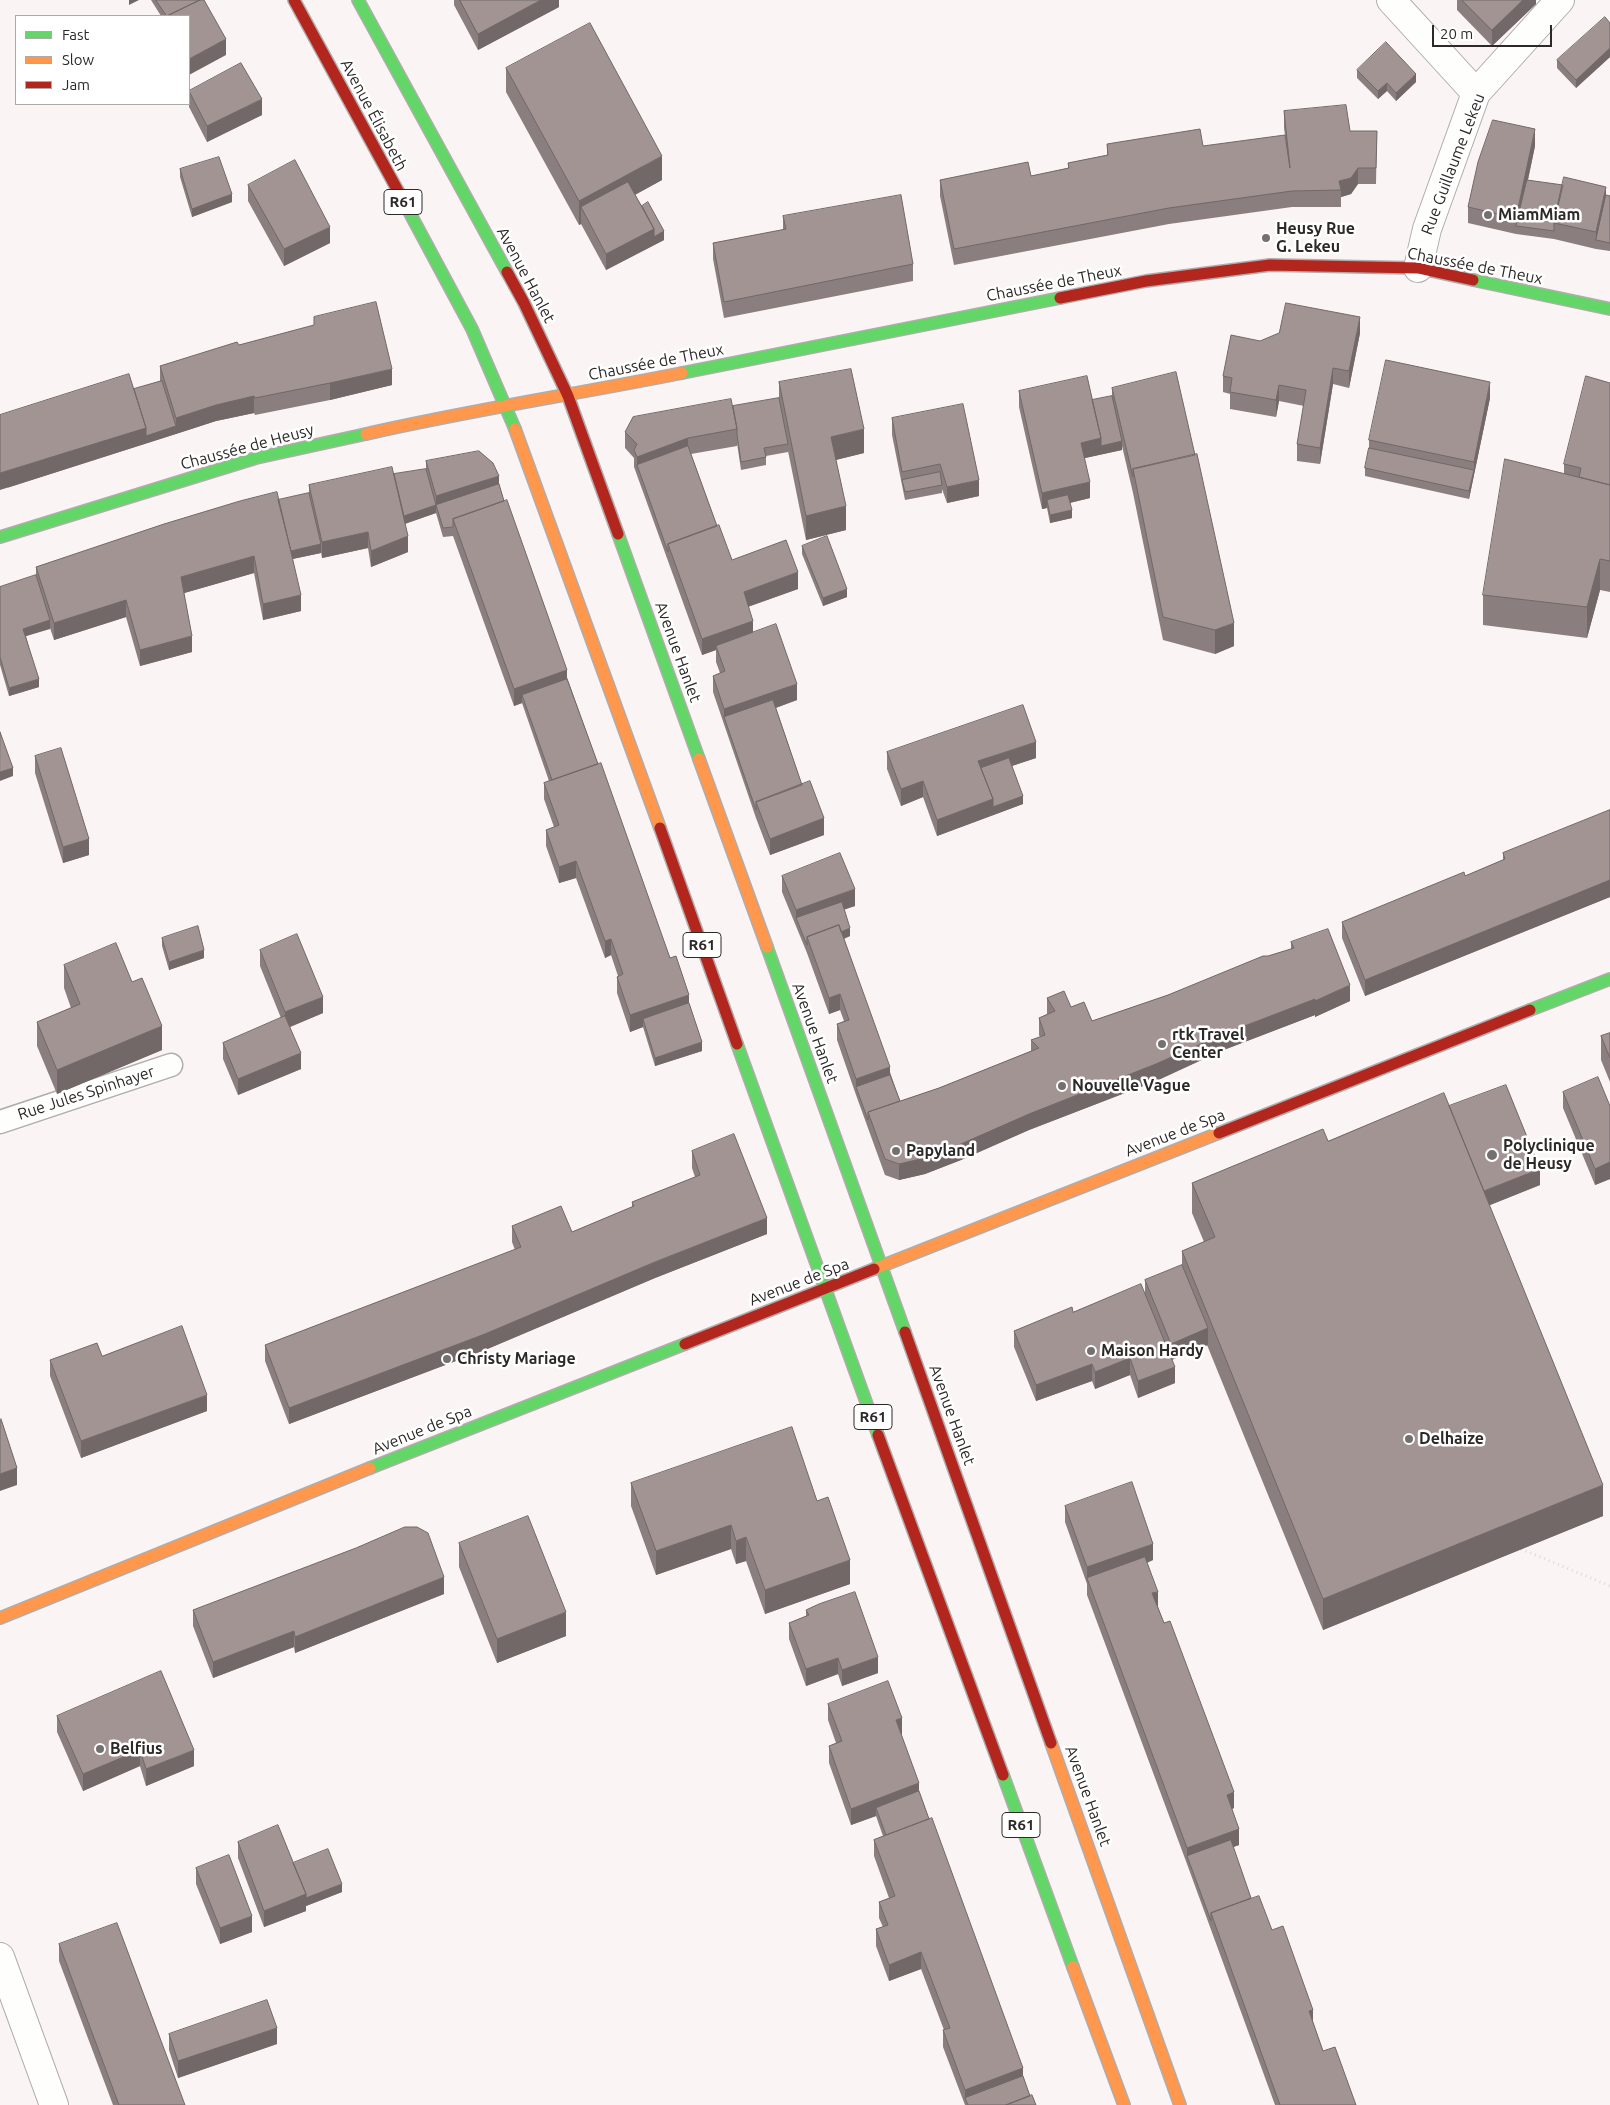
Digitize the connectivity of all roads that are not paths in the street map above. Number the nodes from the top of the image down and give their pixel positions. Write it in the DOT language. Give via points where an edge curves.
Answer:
graph roads {
  1 [pos="294,0"];
  2 [pos="358,0"];
  3 [pos="1391,0"];
  4 [pos="1560,0"];
  5 [pos="1476,93"];
  6 [pos="1418,268"];
  7 [pos="1610,309"];
  8 [pos="568,396"];
  9 [pos="507,406"];
  10 [pos="0,537"];
  11 [pos="1610,979"];
  12 [pos="171,1065"];
  13 [pos="0,1122"];
  14 [pos="881,1267"];
  15 [pos="825,1290"];
  16 [pos="0,1618"];
  17 [pos="0,1957"];
  18 [pos="54,2105"];
  19 [pos="1124,2105"];
  20 [pos="1180,2105"];
  1 -- 9 [label="main road, Avenue Élisabeth / R61" via="472,329"];
  2 -- 8 [label="main road, Avenue Hanlet" via="524,303"];
  3 -- 5 [label="street"];
  4 -- 5 [label="street, Rue Guillaume Lekeu"];
  5 -- 6 [label="street, Rue Guillaume Lekeu" via="1427,229"];
  6 -- 7 [label="main road, Chaussée de Theux"];
  6 -- 8 [label="main road, Chaussée de Theux" via="1270,265 1146,281"];
  8 -- 9 [label="main road, Chaussée de Theux"];
  8 -- 14 [label="main road, Avenue Hanlet"];
  9 -- 10 [label="main road, Chaussée de Heusy" via="440,417 256,458"];
  9 -- 15 [label="main road, R61"];
  11 -- 14 [label="main road, Avenue de Spa"];
  12 -- 13 [label="lane, Rue Jules Spinhayer"];
  14 -- 15 [label="main road, Avenue de Spa"];
  14 -- 20 [label="main road, Avenue Hanlet"];
  15 -- 16 [label="main road, Avenue de Spa" via="392,1459"];
  15 -- 19 [label="main road, R61"];
  17 -- 18 [label="street"];
}
